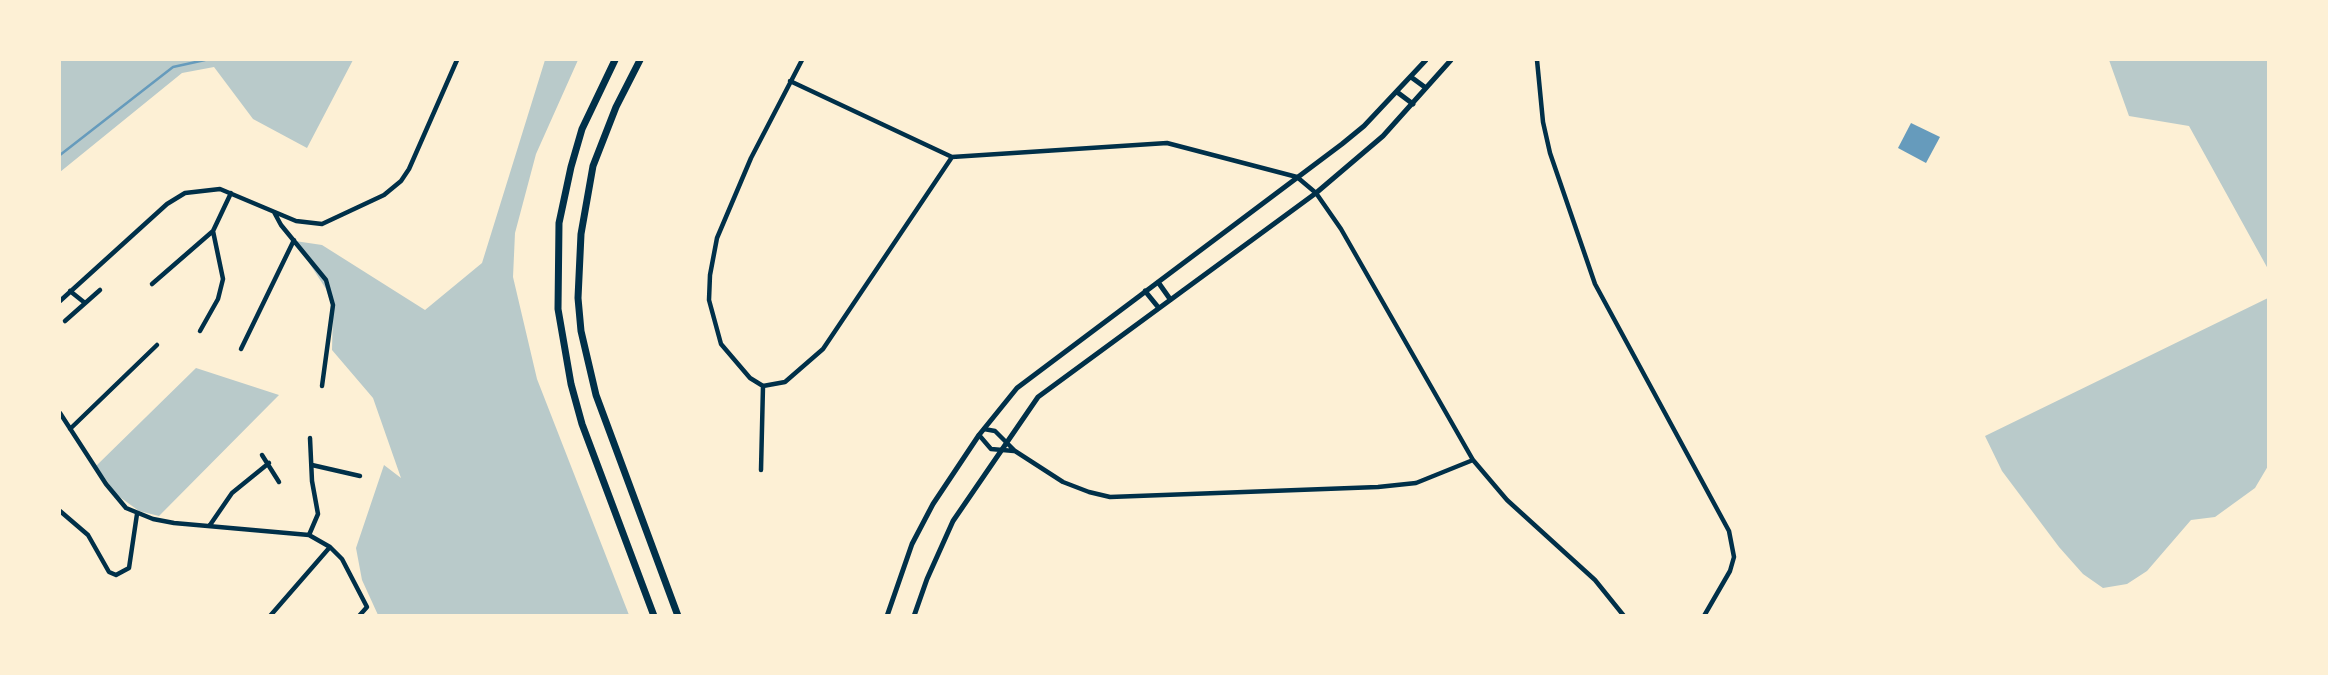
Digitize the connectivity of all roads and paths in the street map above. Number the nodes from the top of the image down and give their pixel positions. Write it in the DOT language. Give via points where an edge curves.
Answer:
graph roads {
  1 [pos="457,60"];
  2 [pos="615,60"];
  3 [pos="640,60"];
  4 [pos="802,60"];
  5 [pos="1426,60"];
  6 [pos="1451,60"];
  7 [pos="1537,60"];
  8 [pos="1411,77"];
  9 [pos="790,81"];
  10 [pos="1426,88"];
  11 [pos="1397,92"];
  12 [pos="1413,104"];
  13 [pos="952,157"];
  14 [pos="1297,177"];
  15 [pos="231,193"];
  16 [pos="1316,193"];
  17 [pos="274,211"];
  18 [pos="213,231"];
  19 [pos="294,240"];
  20 [pos="1158,282"];
  21 [pos="152,284"];
  22 [pos="70,290"];
  23 [pos="100,290"];
  24 [pos="1145,291"];
  25 [pos="1170,299"];
  26 [pos="60,301"];
  27 [pos="85,303"];
  28 [pos="1158,307"];
  29 [pos="65,321"];
  30 [pos="200,331"];
  31 [pos="157,345"];
  32 [pos="241,349"];
  33 [pos="322,386"];
  34 [pos="763,386"];
  35 [pos="60,413"];
  36 [pos="70,429"];
  37 [pos="984,429"];
  38 [pos="979,435"];
  39 [pos="310,438"];
  40 [pos="1004,446"];
  41 [pos="262,455"];
  42 [pos="1473,460"];
  43 [pos="269,463"];
  44 [pos="312,466"];
  45 [pos="761,470"];
  46 [pos="360,477"];
  47 [pos="279,482"];
  48 [pos="60,511"];
  49 [pos="137,514"];
  50 [pos="209,525"];
  51 [pos="309,535"];
  52 [pos="330,547"];
  53 [pos="270,615"];
  54 [pos="359,615"];
  55 [pos="654,615"];
  56 [pos="678,615"];
  57 [pos="887,615"];
  58 [pos="914,615"];
  59 [pos="1625,615"];
  60 [pos="1704,615"];
  1 -- 17 [label="street" via="417,154 394,187 321,224 296,221"];
  2 -- 55 [label="highway" via="582,130 571,167 559,223 558,309 582,424"];
  3 -- 56 [label="highway" via="593,166 580,234 578,298 596,395"];
  4 -- 9 [label="street"];
  5 -- 8 [label="street"];
  6 -- 10 [label="street"];
  7 -- 60 [label="street" via="1550,153 1595,284 1729,531 1734,557 1730,571"];
  8 -- 10 [label="street"];
  8 -- 11 [label="street"];
  9 -- 13 [label="street"];
  9 -- 34 [label="street" via="716,238 710,275 709,300 720,344 733,362"];
  10 -- 12 [label="street"];
  11 -- 12 [label="street"];
  11 -- 14 [label="street" via="1364,126"];
  12 -- 16 [label="street"];
  13 -- 14 [label="street" via="1167,143"];
  13 -- 34 [label="street" via="823,349 786,382"];
  14 -- 16 [label="street"];
  14 -- 20 [label="street"];
  15 -- 17 [label="street"];
  15 -- 18 [label="street"];
  15 -- 22 [label="street" via="208,189 177,196"];
  16 -- 25 [label="street"];
  16 -- 42 [label="street"];
  17 -- 19 [label="street"];
  18 -- 21 [label="street"];
  18 -- 30 [label="street" via="223,279 218,299"];
  19 -- 32 [label="street"];
  19 -- 33 [label="street" via="326,280 333,304"];
  20 -- 24 [label="street"];
  20 -- 25 [label="street"];
  22 -- 26 [label="street"];
  22 -- 27 [label="street"];
  23 -- 27 [label="street"];
  24 -- 28 [label="street"];
  24 -- 37 [label="street" via="1028,377"];
  25 -- 28 [label="street"];
  27 -- 29 [label="street"];
  28 -- 40 [label="street" via="1050,386"];
  31 -- 36 [label="street"];
  34 -- 45 [label="street"];
  35 -- 36 [label="street"];
  36 -- 49 [label="street" via="111,491"];
  37 -- 38 [label="street"];
  37 -- 40 [label="street" via="995,430"];
  38 -- 40 [label="street" via="987,447"];
  38 -- 57 [label="street" via="912,544"];
  39 -- 44 [label="street"];
  40 -- 42 [label="street" via="1063,482 1089,492 1139,498 1416,483"];
  40 -- 58 [label="street" via="944,538"];
  41 -- 43 [label="street"];
  42 -- 59 [label="street" via="1507,500 1595,580"];
  43 -- 47 [label="street"];
  43 -- 50 [label="street" via="232,493"];
  44 -- 46 [label="street"];
  44 -- 51 [label="street" via="318,514"];
  48 -- 49 [label="street" via="88,535 109,572 116,576 129,568"];
  49 -- 50 [label="street"];
  50 -- 51 [label="street"];
  51 -- 52 [label="street"];
  52 -- 53 [label="street"];
  52 -- 54 [label="street" via="342,559 367,607"];
}
